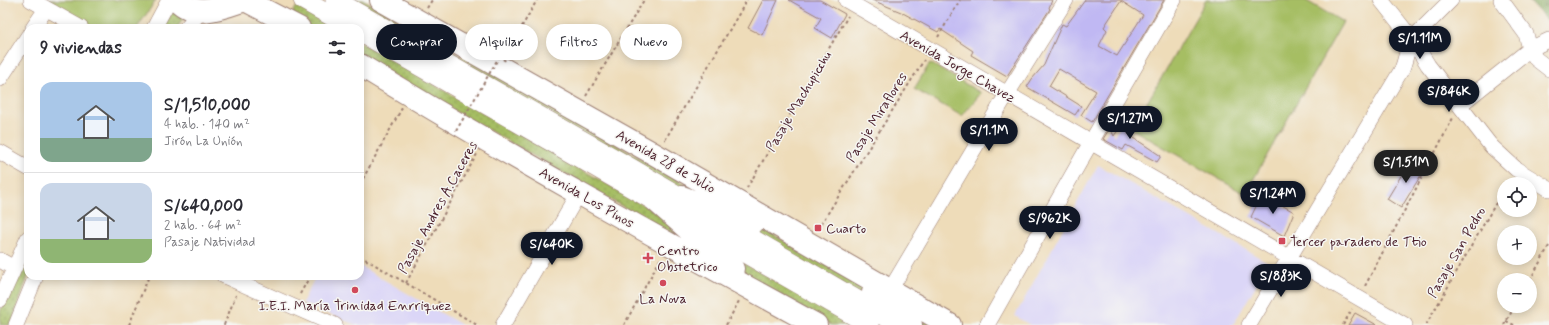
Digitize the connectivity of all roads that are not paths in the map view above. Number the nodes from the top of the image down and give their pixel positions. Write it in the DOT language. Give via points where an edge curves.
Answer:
graph roads {
  1 [pos="31,0"];
  2 [pos="169,0"];
  3 [pos="177,0"];
  4 [pos="245,0"];
  5 [pos="303,0"];
  6 [pos="335,0"];
  7 [pos="381,0"];
  8 [pos="1066,0"];
  9 [pos="1174,0"];
  10 [pos="1381,0"];
  11 [pos="1451,0"];
  12 [pos="1501,0"];
  13 [pos="853,2"];
  14 [pos="46,9"];
  15 [pos="201,11"];
  16 [pos="37,24"];
  17 [pos="74,24"];
  18 [pos="156,24"];
  19 [pos="190,24"];
  20 [pos="291,24"];
  21 [pos="345,24"];
  22 [pos="364,34"];
  23 [pos="1412,39"];
  24 [pos="1549,40"];
  25 [pos="24,42"];
  26 [pos="1530,49"];
  27 [pos="364,67"];
  28 [pos="1549,69"];
  29 [pos="0,79"];
  30 [pos="1007,94"];
  31 [pos="1460,105"];
  32 [pos="1091,142"];
  33 [pos="0,152"];
  34 [pos="24,166"];
  35 [pos="1548,186"];
  36 [pos="579,193"];
  37 [pos="682,197"];
  38 [pos="656,201"];
  39 [pos="803,240"];
  40 [pos="24,247"];
  41 [pos="1289,258"];
  42 [pos="836,259"];
  43 [pos="0,260"];
  44 [pos="14,268"];
  45 [pos="34,280"];
  46 [pos="232,280"];
  47 [pos="890,290"];
  48 [pos="755,291"];
  49 [pos="0,300"];
  50 [pos="791,311"];
  51 [pos="16,325"];
  52 [pos="336,325"];
  53 [pos="503,325"];
  54 [pos="816,325"];
  55 [pos="826,325"];
  56 [pos="870,325"];
  57 [pos="900,325"];
  58 [pos="911,325"];
  59 [pos="950,325"];
  60 [pos="987,325"];
  61 [pos="1249,325"];
  62 [pos="1405,325"];
  1 -- 14 [label="street"];
  2 -- 18 [label="street"];
  3 -- 15 [label="highway" via="190,9"];
  4 -- 15 [label="highway" via="215,10"];
  4 -- 20 [label="highway"];
  5 -- 21 [label="main road"];
  6 -- 37 [label="main road, Avenida 28 de Julio"];
  7 -- 39 [label="highway, Avenida 28 de Julio" via="499,59 577,110"];
  8 -- 30 [label="street"];
  9 -- 32 [label="street"];
  10 -- 23 [label="street"];
  11 -- 23 [label="street"];
  12 -- 26 [label="street" via="1526,34"];
  13 -- 30 [label="street, Avenida Jorge Chavez"];
  14 -- 16 [label="street"];
  14 -- 17 [label="street"];
  15 -- 19 [label="street"];
  22 -- 38 [label="main road"];
  23 -- 31 [label="street" via="1428,65"];
  23 -- 41 [label="street" via="1402,69"];
  24 -- 26 [label="street"];
  25 -- 29 [label="street"];
  26 -- 28 [label="street" via="1536,59"];
  26 -- 31 [label="street"];
  27 -- 36 [label="highway, Avenida Los Pinos"];
  30 -- 32 [label="street, Avenida Jorge Chavez"];
  30 -- 47 [label="street"];
  31 -- 35 [label="street" via="1492,146 1516,169"];
  32 -- 41 [label="street, Avenida Jorge Chavez"];
  32 -- 60 [label="street"];
  33 -- 34 [label="street"];
  36 -- 48 [label="highway, Avenida Los Pinos"];
  36 -- 53 [label="street"];
  37 -- 39 [label="highway"];
  37 -- 57 [label="main road, Avenida 28 de Julio"];
  38 -- 48 [label="highway"];
  38 -- 56 [label="main road"];
  39 -- 42 [label="highway, Avenida 28 de Julio"];
  40 -- 44 [label="street"];
  41 -- 61 [label="street"];
  41 -- 62 [label="street, Avenida Jorge Chavez"];
  42 -- 47 [label="highway, Avenida 28 de Julio"];
  42 -- 58 [label="highway"];
  43 -- 44 [label="street"];
  44 -- 49 [label="street"];
  45 -- 51 [label="street"];
  46 -- 52 [label="street"];
  47 -- 59 [label="highway, Avenida 28 de Julio"];
  48 -- 50 [label="highway, Avenida Los Pinos"];
  50 -- 54 [label="highway, Avenida Los Pinos"];
  50 -- 55 [label="highway"];
}
